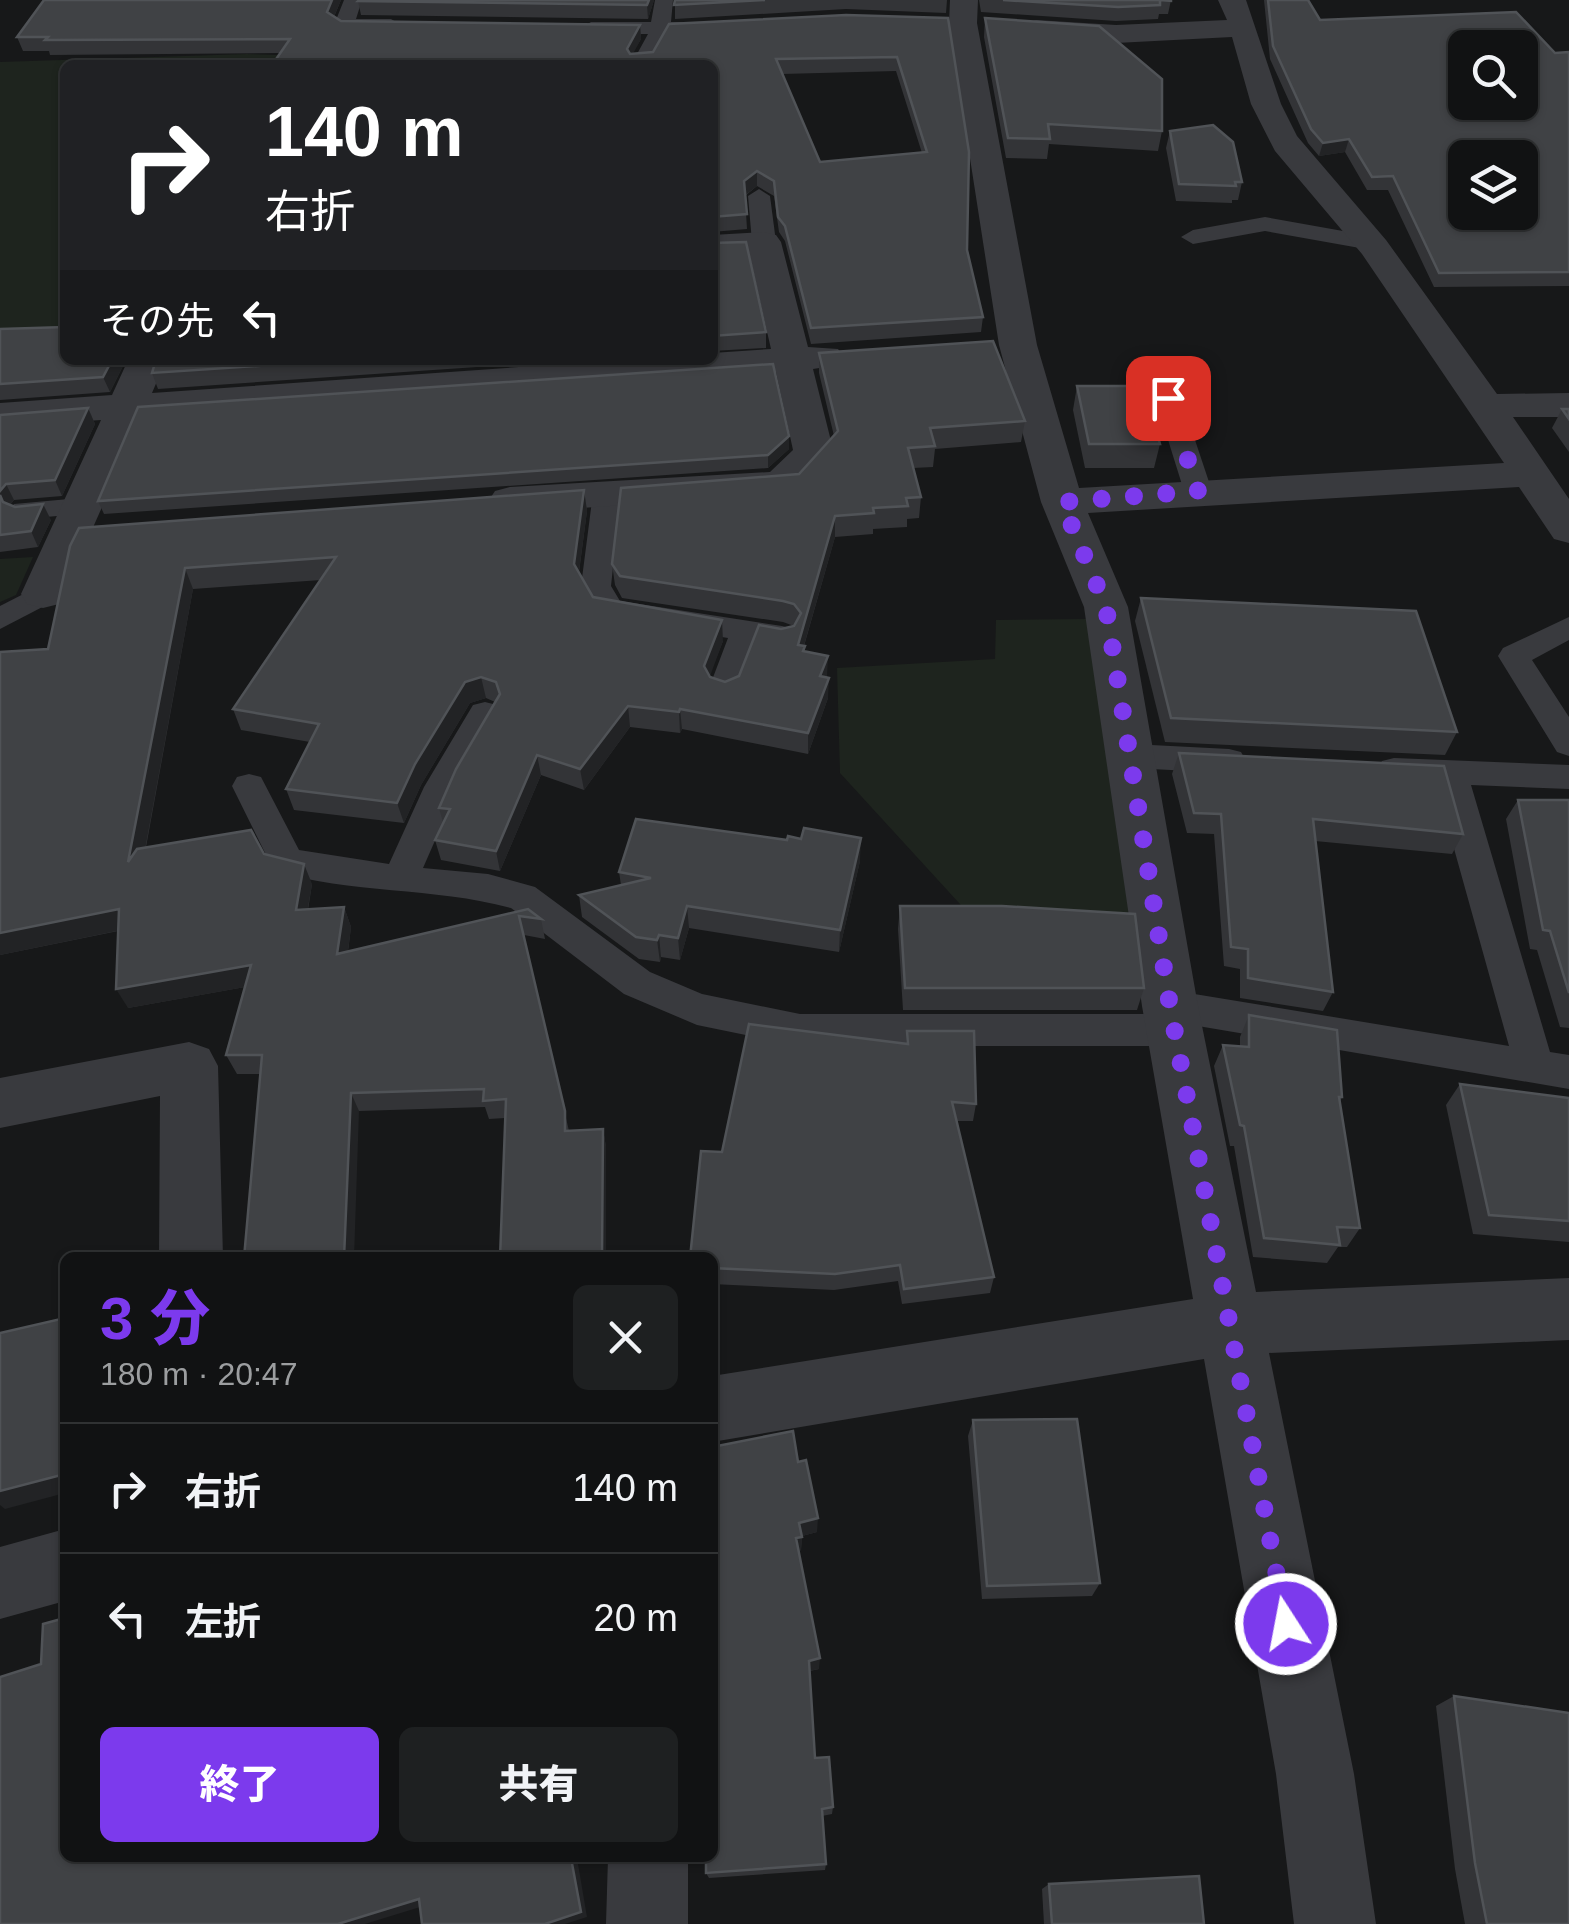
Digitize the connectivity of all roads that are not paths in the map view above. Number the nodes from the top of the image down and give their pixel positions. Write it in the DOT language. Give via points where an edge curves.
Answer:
graph roads {
  1 [pos="353,0"];
  2 [pos="664,0"];
  3 [pos="1238,14"];
  4 [pos="957,15"];
  5 [pos="419,25"];
  6 [pos="738,27"];
  7 [pos="576,28"];
  8 [pos="660,29"];
  9 [pos="644,60"];
  10 [pos="759,196"];
  11 [pos="1194,237"];
  12 [pos="764,242"];
  13 [pos="1371,242"];
  14 [pos="718,246"];
  15 [pos="867,354"];
  16 [pos="791,359"];
  17 [pos="718,364"];
  18 [pos="144,365"];
  19 [pos="706,365"];
  20 [pos="1168,398"];
  21 [pos="1569,405"];
  22 [pos="125,406"];
  23 [pos="1487,406"];
  24 [pos="0,415"];
  25 [pos="1531,474"];
  26 [pos="1198,491"];
  27 [pos="607,493"];
  28 [pos="1062,502"];
  29 [pos="473,503"];
  30 [pos="24,510"];
  31 [pos="85,524"];
  32 [pos="1569,530"];
  33 [pos="44,594"];
  34 [pos="0,619"];
  35 [pos="1569,627"];
  36 [pos="746,630"];
  37 [pos="782,636"];
  38 [pos="725,688"];
  39 [pos="485,713"];
  40 [pos="1569,744"];
  41 [pos="1132,756"];
  42 [pos="1271,764"];
  43 [pos="1370,768"];
  44 [pos="1450,773"];
  45 [pos="1569,777"];
  46 [pos="249,786"];
  47 [pos="400,880"];
  48 [pos="1173,1018"];
  49 [pos="1552,1070"];
  50 [pos="0,1103"];
  51 [pos="190,1252"];
  52 [pos="1569,1308"];
  53 [pos="1230,1324"];
  54 [pos="718,1408"];
  55 [pos="60,1566"];
  56 [pos="0,1583"];
  57 [pos="648,1862"];
  58 [pos="648,1924"];
  59 [pos="1334,1924"];
  1 -- 5 [label="lane" via="344,25"];
  2 -- 8 [label="lane"];
  3 -- 4 [label="street" via="1116,34"];
  3 -- 13 [label="street" via="1282,140"];
  4 -- 28 [label="street" via="999,346"];
  6 -- 8 [label="lane"];
  7 -- 8 [label="lane"];
  8 -- 9 [label="lane"];
  10 -- 12 [label="lane"];
  11 -- 13 [label="lane" via="1265,224"];
  12 -- 14 [label="street"];
  12 -- 16 [label="street"];
  13 -- 23 [label="street"];
  15 -- 16 [label="street"];
  16 -- 17 [label="street"];
  16 -- 27 [label="street" via="814,454 781,484"];
  18 -- 22 [label="street"];
  19 -- 22 [label="street"];
  20 -- 26 [label="lane"];
  21 -- 23 [label="street"];
  22 -- 24 [label="street"];
  22 -- 31 [label="street"];
  23 -- 25 [label="street"];
  25 -- 26 [label="street"];
  25 -- 32 [label="street"];
  26 -- 28 [label="street"];
  27 -- 29 [label="street"];
  27 -- 36 [label="lane" via="596,586 610,609"];
  28 -- 41 [label="street" via="1106,607"];
  30 -- 31 [label="lane"];
  31 -- 33 [label="street"];
  33 -- 34 [label="lane"];
  35 -- 40 [label="lane" via="1514,656"];
  36 -- 37 [label="lane"];
  36 -- 38 [label="lane"];
  39 -- 47 [label="lane" via="440,786"];
  41 -- 42 [label="lane"];
  41 -- 48 [label="street"];
  43 -- 44 [label="lane"];
  44 -- 45 [label="lane"];
  44 -- 49 [label="lane"];
  46 -- 47 [label="lane" via="287,861"];
  47 -- 48 [label="lane" via="522,897 637,984 696,1009 800,1030"];
  48 -- 49 [label="lane"];
  48 -- 53 [label="street"];
  50 -- 51 [label="street" via="190,1066"];
  52 -- 53 [label="street"];
  53 -- 54 [label="street"];
  53 -- 59 [label="street" via="1315,1774"];
  55 -- 56 [label="street"];
  57 -- 58 [label="street"];
}
